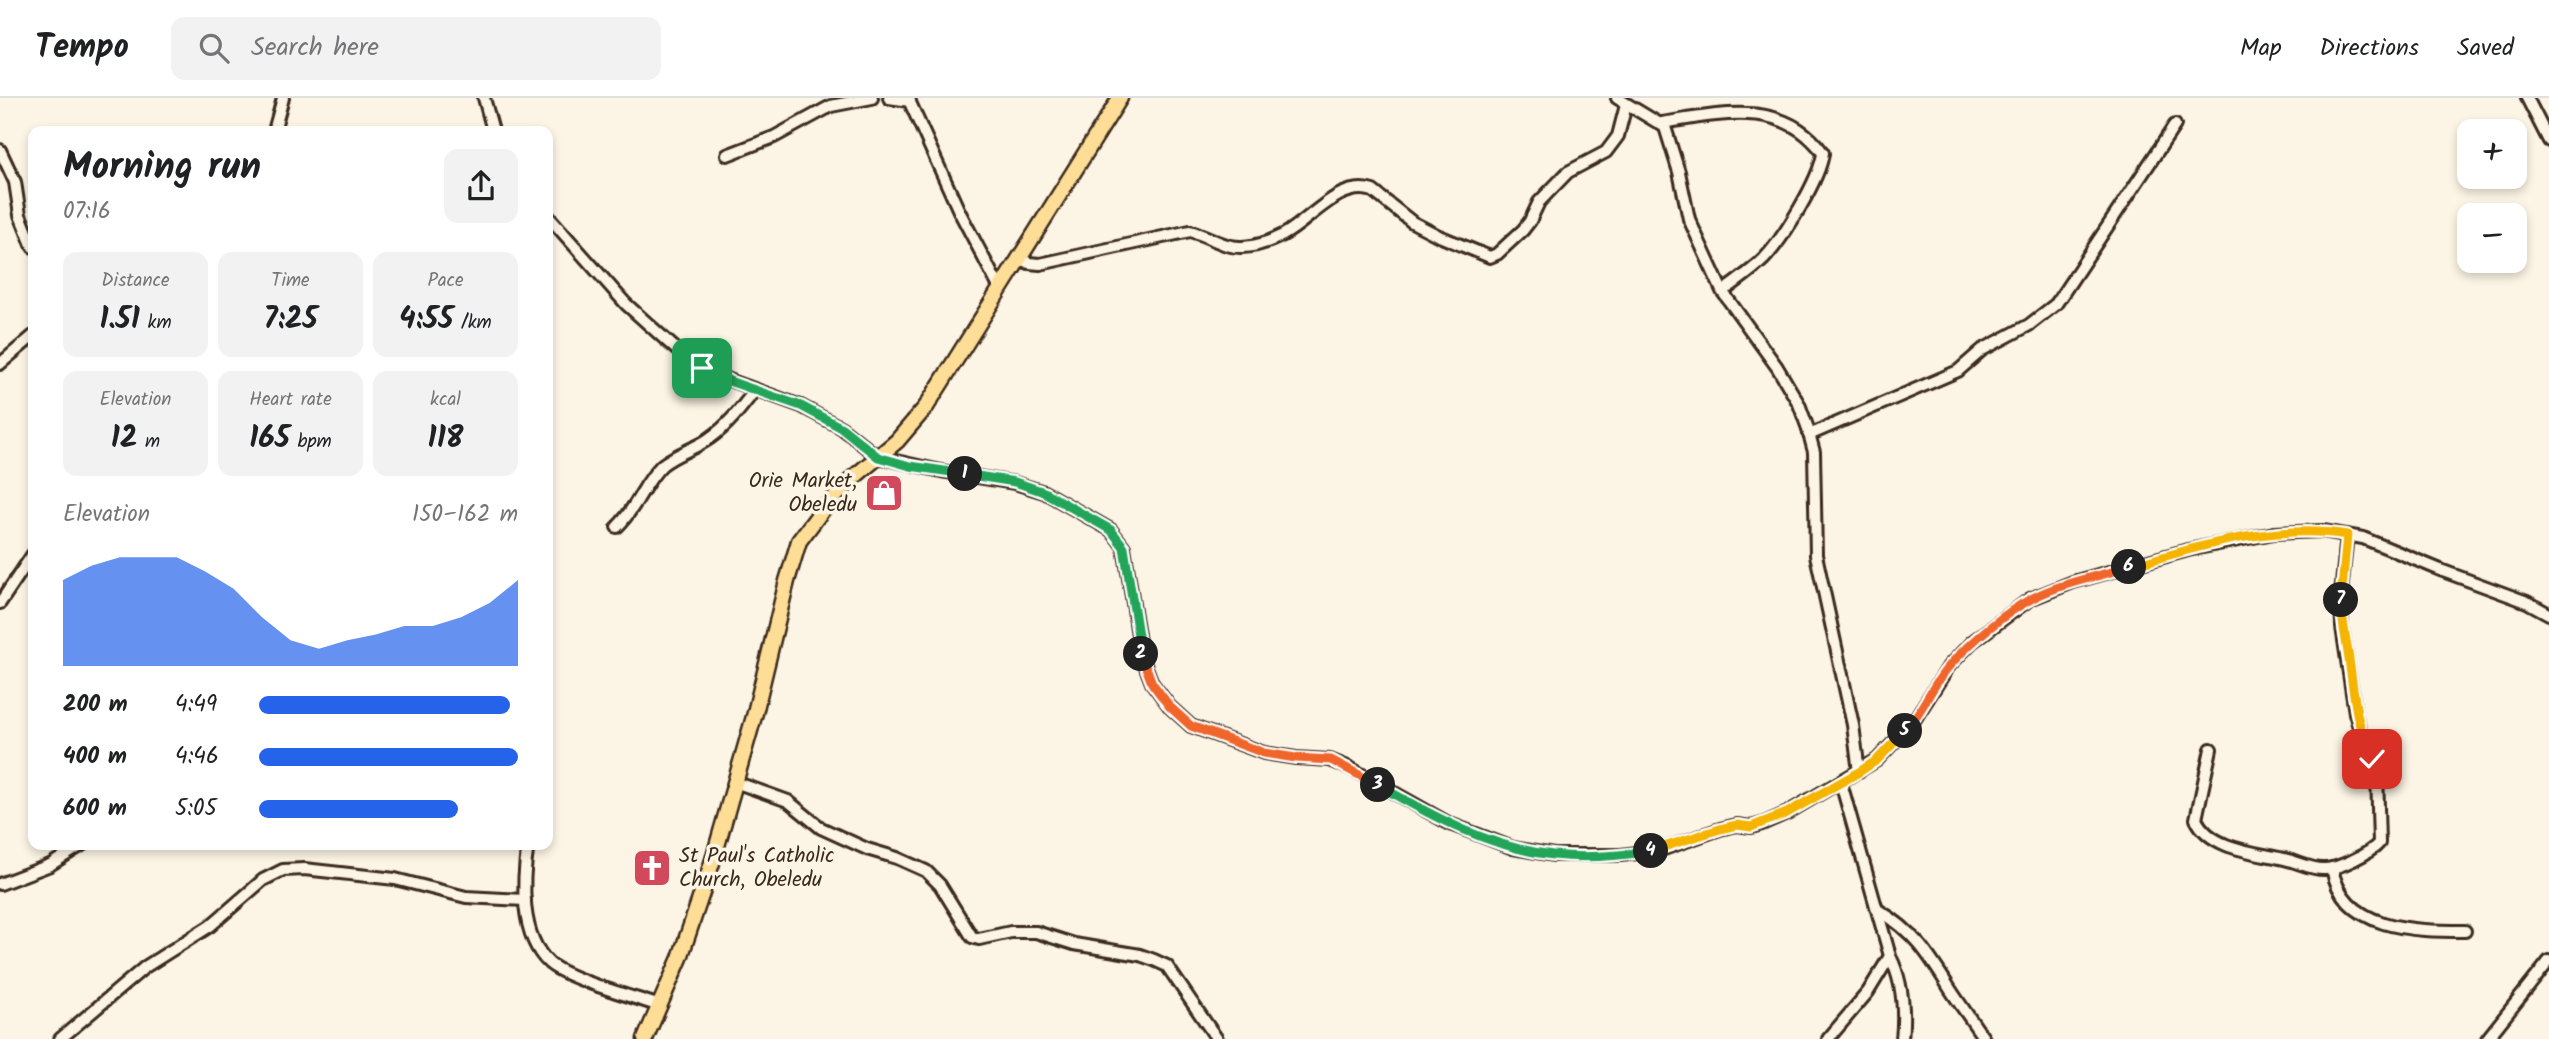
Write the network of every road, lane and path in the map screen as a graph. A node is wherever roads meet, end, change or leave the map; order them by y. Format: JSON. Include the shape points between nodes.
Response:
{"nodes":[{"id":1,"x":283,"y":98,"type":"edge"},
{"id":2,"x":484,"y":98,"type":"edge"},
{"id":3,"x":861,"y":98,"type":"edge"},
{"id":4,"x":872,"y":98,"type":"edge"},
{"id":5,"x":889,"y":98,"type":"edge"},
{"id":6,"x":1120,"y":98,"type":"edge"},
{"id":7,"x":2526,"y":98,"type":"edge"},
{"id":8,"x":909,"y":99,"type":"edge"},
{"id":9,"x":1621,"y":101,"type":"edge"},
{"id":10,"x":1662,"y":124,"type":"junction"},
{"id":11,"x":2175,"y":125,"type":"dead end"},
{"id":12,"x":275,"y":126,"type":"edge"},
{"id":13,"x":492,"y":126,"type":"edge"},
{"id":14,"x":2549,"y":141,"type":"edge"},
{"id":15,"x":0,"y":150,"type":"edge"},
{"id":16,"x":727,"y":155,"type":"dead end"},
{"id":17,"x":553,"y":222,"type":"edge"},
{"id":18,"x":28,"y":235,"type":"edge"},
{"id":19,"x":1019,"y":258,"type":"junction"},
{"id":20,"x":1730,"y":287,"type":"dead end"},
{"id":21,"x":1000,"y":289,"type":"junction"},
{"id":22,"x":28,"y":341,"type":"edge"},
{"id":23,"x":0,"y":364,"type":"edge"},
{"id":24,"x":755,"y":390,"type":"junction"},
{"id":25,"x":1809,"y":435,"type":"junction"},
{"id":26,"x":878,"y":457,"type":"junction"},
{"id":27,"x":617,"y":527,"type":"dead end"},
{"id":28,"x":2347,"y":535,"type":"junction"},
{"id":29,"x":28,"y":561,"type":"edge"},
{"id":30,"x":0,"y":603,"type":"edge"},
{"id":31,"x":2549,"y":614,"type":"edge"},
{"id":32,"x":2211,"y":749,"type":"dead end"},
{"id":33,"x":1859,"y":772,"type":"junction"},
{"id":34,"x":735,"y":782,"type":"junction"},
{"id":35,"x":1841,"y":783,"type":"junction"},
{"id":36,"x":74,"y":850,"type":"edge"},
{"id":37,"x":527,"y":850,"type":"edge"},
{"id":38,"x":2332,"y":868,"type":"junction"},
{"id":39,"x":0,"y":884,"type":"edge"},
{"id":40,"x":525,"y":900,"type":"junction"},
{"id":41,"x":1878,"y":910,"type":"junction"},
{"id":42,"x":2465,"y":932,"type":"dead end"},
{"id":43,"x":1890,"y":956,"type":"junction"},
{"id":44,"x":2549,"y":961,"type":"edge"},
{"id":45,"x":2539,"y":973,"type":"junction"},
{"id":46,"x":2549,"y":981,"type":"edge"},
{"id":47,"x":660,"y":1006,"type":"junction"},
{"id":48,"x":60,"y":1039,"type":"edge"},
{"id":49,"x":645,"y":1039,"type":"edge"},
{"id":50,"x":1217,"y":1039,"type":"edge"},
{"id":51,"x":1828,"y":1039,"type":"edge"},
{"id":52,"x":1902,"y":1039,"type":"edge"},
{"id":53,"x":1984,"y":1039,"type":"edge"},
{"id":54,"x":2487,"y":1039,"type":"edge"}],
"edges":[{"from":1,"to":12,"type":"street"},
{"from":2,"to":13,"type":"street"},
{"from":3,"to":4,"type":"street"},
{"from":3,"to":16,"type":"street","via":[[831,106],[765,141]]},
{"from":5,"to":8,"type":"street"},
{"from":6,"to":19,"type":"main road"},
{"from":7,"to":14,"type":"street"},
{"from":8,"to":21,"type":"street"},
{"from":9,"to":10,"type":"street"},
{"from":9,"to":19,"type":"street","via":[[1618,136],[1606,152],[1568,172],[1539,202],[1523,230],[1490,257],[1412,222],[1366,189],[1337,197],[1285,234],[1243,248],[1190,231],[1040,264]]},
{"from":10,"to":20,"type":"street","via":[[1729,114],[1768,115],[1792,125],[1823,153],[1815,178],[1779,240]]},
{"from":10,"to":25,"type":"street","via":[[1689,219],[1722,291],[1783,376]]},
{"from":11,"to":25,"type":"street","via":[[2056,304],[2029,325],[1982,350],[1958,371]]},
{"from":15,"to":18,"type":"street","via":[[15,182]]},
{"from":17,"to":24,"type":"street","via":[[626,304],[677,350],[702,368]]},
{"from":19,"to":21,"type":"main road"},
{"from":21,"to":26,"type":"main road","via":[[926,407]]},
{"from":22,"to":23,"type":"street"},
{"from":24,"to":26,"type":"street","via":[[801,406],[842,428]]},
{"from":24,"to":27,"type":"street","via":[[711,438],[661,467],[631,514]]},
{"from":25,"to":33,"type":"street","via":[[1814,452],[1816,555]]},
{"from":26,"to":34,"type":"main road","via":[[853,477],[799,541]]},
{"from":26,"to":35,"type":"street","via":[[1015,482],[1044,492],[1111,530],[1124,547],[1141,654],[1152,683],[1191,726],[1264,753],[1331,760],[1450,824],[1513,848],[1590,856],[1661,850],[1720,829],[1762,824]]},
{"from":28,"to":31,"type":"street","via":[[2390,548]]},
{"from":28,"to":33,"type":"street","via":[[2310,531],[2236,540],[2073,582],[2030,599],[1972,642],[1949,666],[1913,722]]},
{"from":28,"to":38,"type":"street","via":[[2342,626],[2355,713],[2377,772],[2380,833],[2374,849]]},
{"from":29,"to":30,"type":"street"},
{"from":32,"to":38,"type":"street","via":[[2197,808],[2200,829],[2238,849],[2319,869]]},
{"from":33,"to":35,"type":"street"},
{"from":34,"to":47,"type":"main road","via":[[680,958]]},
{"from":34,"to":50,"type":"street","via":[[789,801],[821,828],[926,870],[972,937],[1036,932],[1140,955],[1167,966]]},
{"from":35,"to":41,"type":"street"},
{"from":36,"to":39,"type":"street","via":[[50,865]]},
{"from":37,"to":40,"type":"street"},
{"from":38,"to":42,"type":"street","via":[[2355,911],[2396,927]]},
{"from":40,"to":47,"type":"street","via":[[535,946],[550,964]]},
{"from":40,"to":48,"type":"street","via":[[466,897],[395,879],[284,870],[263,880],[210,926],[145,967]]},
{"from":41,"to":43,"type":"street"},
{"from":41,"to":53,"type":"street","via":[[1913,936]]},
{"from":43,"to":51,"type":"street","via":[[1868,992]]},
{"from":43,"to":52,"type":"street","via":[[1902,991]]},
{"from":44,"to":45,"type":"street"},
{"from":45,"to":46,"type":"street"},
{"from":45,"to":54,"type":"street"},
{"from":47,"to":49,"type":"main road"}]}
